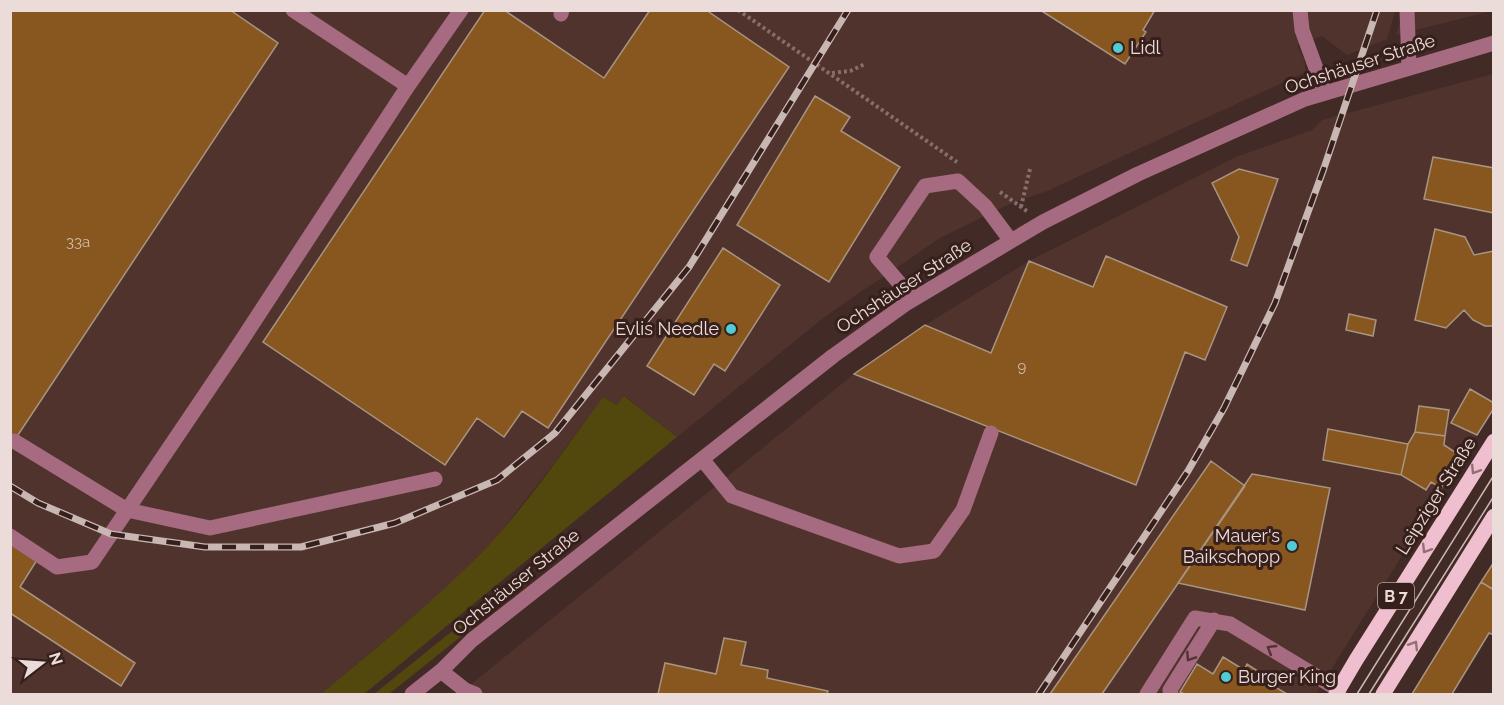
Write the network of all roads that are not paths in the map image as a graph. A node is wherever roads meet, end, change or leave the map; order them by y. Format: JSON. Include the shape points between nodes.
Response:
{"nodes":[{"id":1,"x":293,"y":10,"type":"edge"},
{"id":2,"x":461,"y":10,"type":"edge"},
{"id":3,"x":1300,"y":10,"type":"edge"},
{"id":4,"x":1407,"y":10,"type":"edge"},
{"id":5,"x":1494,"y":43,"type":"edge"},
{"id":6,"x":1409,"y":68,"type":"junction"},
{"id":7,"x":408,"y":86,"type":"junction"},
{"id":8,"x":1325,"y":93,"type":"junction"},
{"id":9,"x":1011,"y":241,"type":"junction"},
{"id":10,"x":913,"y":299,"type":"junction"},
{"id":11,"x":991,"y":433,"type":"dead end"},
{"id":12,"x":14,"y":441,"type":"dead end"},
{"id":13,"x":1494,"y":441,"type":"edge"},
{"id":14,"x":702,"y":459,"type":"junction"},
{"id":15,"x":435,"y":479,"type":"dead end"},
{"id":16,"x":127,"y":510,"type":"junction"},
{"id":17,"x":1494,"y":516,"type":"edge"},
{"id":18,"x":10,"y":536,"type":"edge"},
{"id":19,"x":1214,"y":620,"type":"junction"},
{"id":20,"x":441,"y":671,"type":"junction"},
{"id":21,"x":1338,"y":692,"type":"edge"},
{"id":22,"x":412,"y":694,"type":"edge"},
{"id":23,"x":475,"y":694,"type":"edge"},
{"id":24,"x":1147,"y":694,"type":"edge"},
{"id":25,"x":1172,"y":694,"type":"edge"},
{"id":26,"x":1383,"y":694,"type":"edge"}],
"edges":[{"from":1,"to":7,"type":"street"},
{"from":2,"to":7,"type":"street"},
{"from":3,"to":8,"type":"street","via":[[1302,30]]},
{"from":4,"to":6,"type":"street"},
{"from":5,"to":6,"type":"street","name":"Ochshäuser Straße"},
{"from":6,"to":8,"type":"street","name":"Ochshäuser Straße"},
{"from":7,"to":16,"type":"street"},
{"from":8,"to":9,"type":"street","name":"Ochshäuser Straße","via":[[1138,174]]},
{"from":9,"to":10,"type":"street","name":"Ochshäuser Straße"},
{"from":9,"to":10,"type":"street","via":[[985,206],[958,181],[925,186],[877,257]]},
{"from":10,"to":14,"type":"street","name":"Ochshäuser Straße"},
{"from":11,"to":14,"type":"street","via":[[963,510],[934,551],[899,555],[732,496]]},
{"from":12,"to":16,"type":"street"},
{"from":13,"to":21,"type":"main road","name":"Leipziger Straße","number":"B 7","one_way":true},
{"from":14,"to":20,"type":"street","name":"Ochshäuser Straße","via":[[472,640]]},
{"from":15,"to":16,"type":"street","via":[[210,528]]},
{"from":16,"to":18,"type":"street","via":[[92,562],[57,567]]},
{"from":26,"to":17,"type":"main road","number":"B 7","one_way":true},
{"from":21,"to":19,"type":"street","one_way":true,"via":[[1230,624]]},
{"from":19,"to":24,"type":"street","via":[[1195,618]]},
{"from":19,"to":25,"type":"street","one_way":true,"via":[[1170,690]]},
{"from":20,"to":22,"type":"street","name":"Ochshäuser Straße"},
{"from":20,"to":23,"type":"street"}]}
